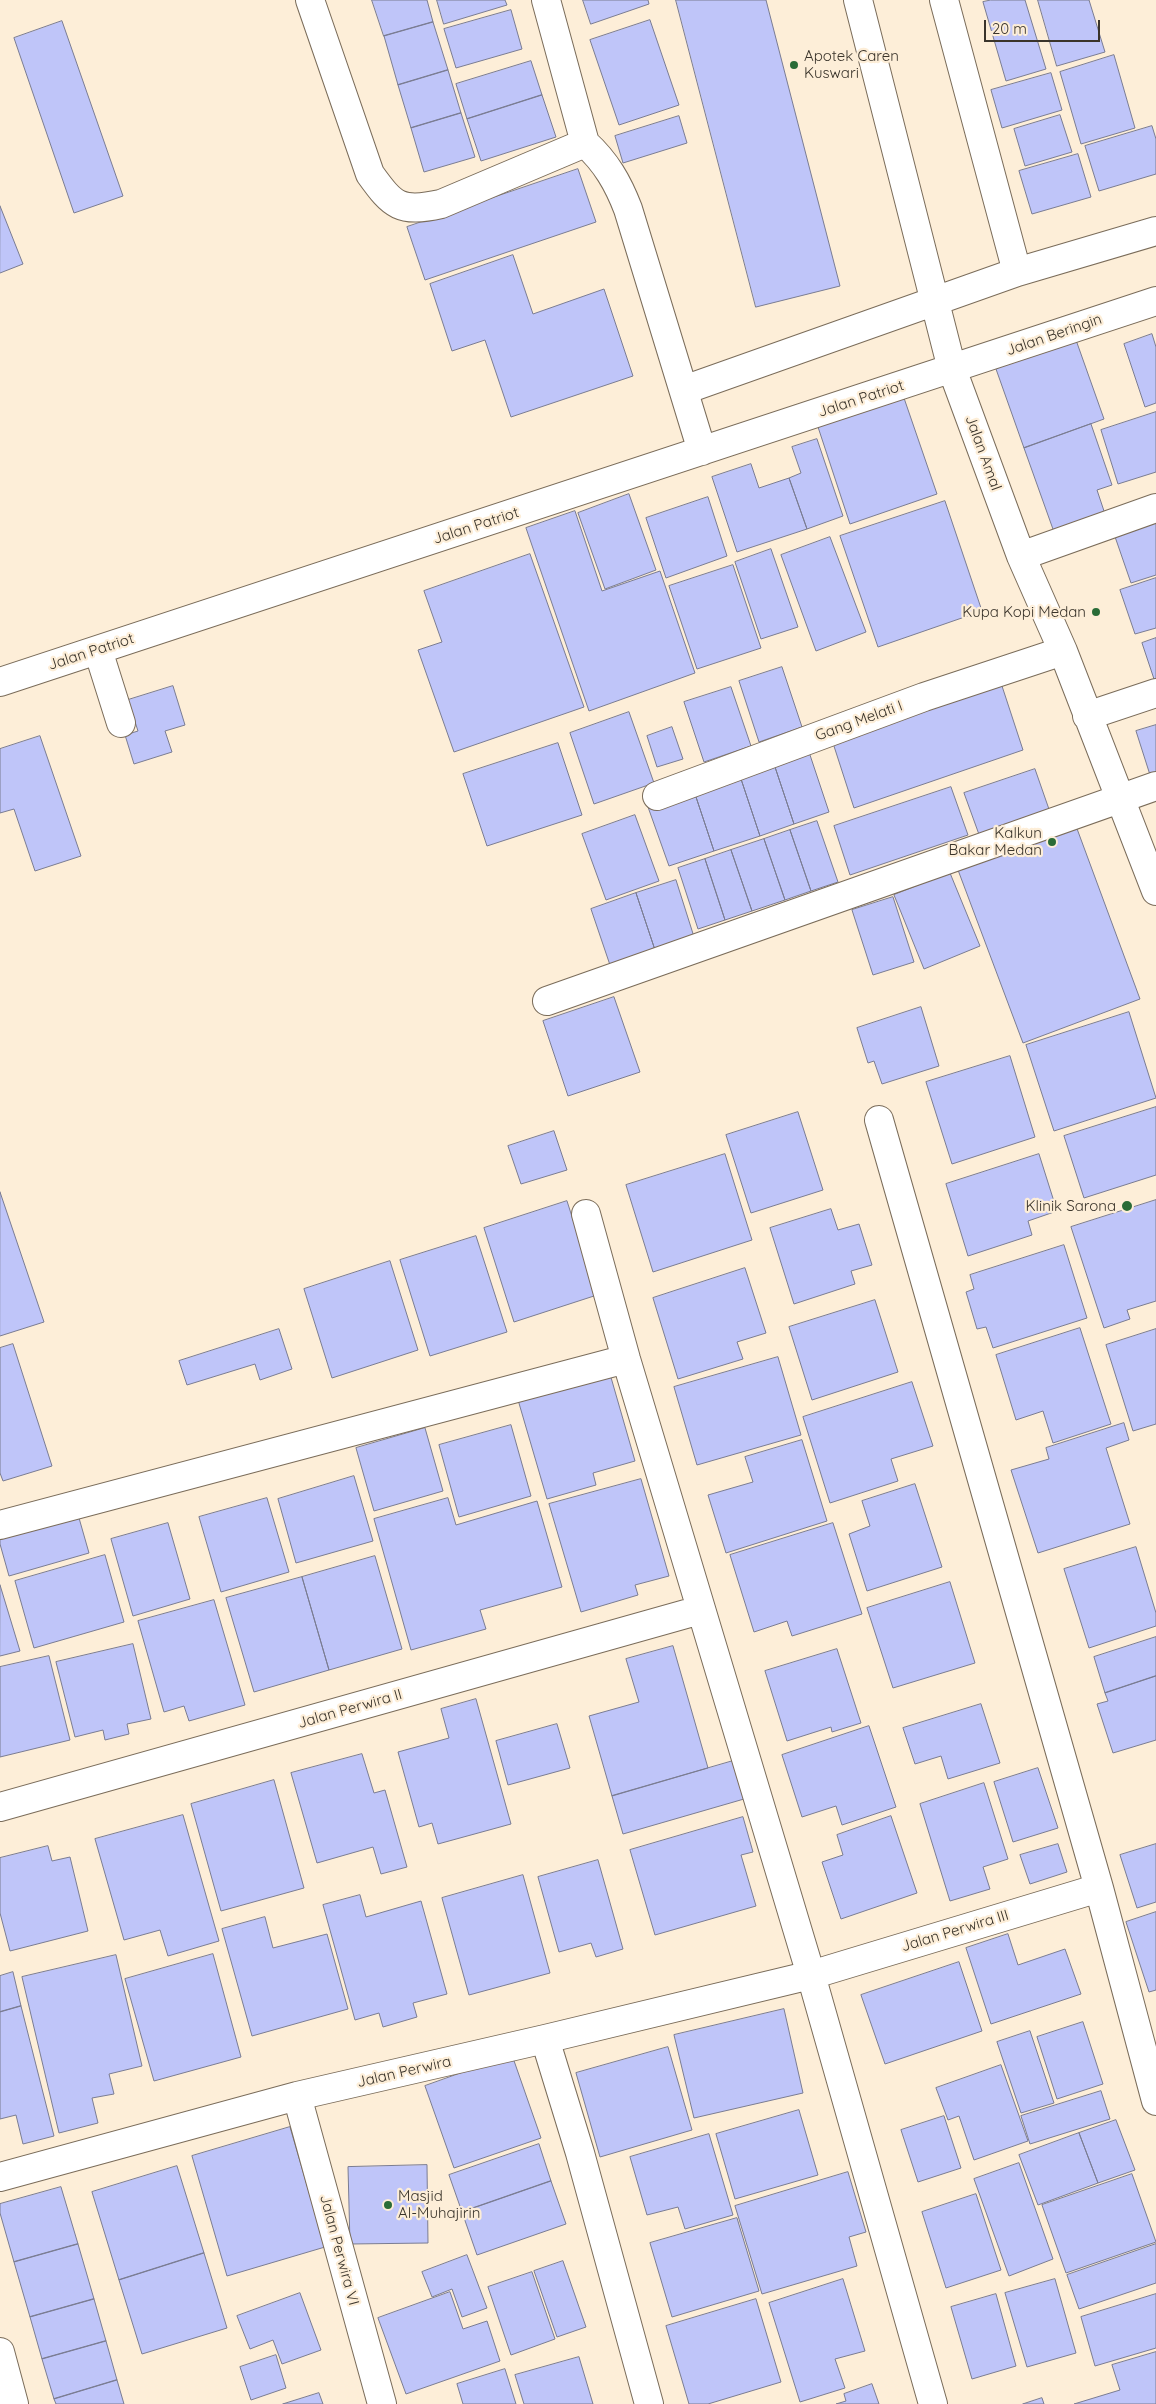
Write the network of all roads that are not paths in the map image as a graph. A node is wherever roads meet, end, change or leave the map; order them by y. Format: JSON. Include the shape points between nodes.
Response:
{"nodes":[{"id":1,"x":310,"y":0,"type":"edge"},
{"id":2,"x":546,"y":0,"type":"edge"},
{"id":3,"x":858,"y":0,"type":"edge"},
{"id":4,"x":944,"y":0,"type":"edge"},
{"id":5,"x":585,"y":143,"type":"junction"},
{"id":6,"x":1156,"y":231,"type":"edge"},
{"id":7,"x":1017,"y":272,"type":"junction"},
{"id":8,"x":933,"y":301,"type":"junction"},
{"id":9,"x":1156,"y":301,"type":"edge"},
{"id":10,"x":952,"y":369,"type":"junction"},
{"id":11,"x":684,"y":390,"type":"junction"},
{"id":12,"x":702,"y":451,"type":"junction"},
{"id":13,"x":1156,"y":508,"type":"edge"},
{"id":14,"x":1021,"y":556,"type":"junction"},
{"id":15,"x":98,"y":650,"type":"junction"},
{"id":16,"x":1063,"y":651,"type":"junction"},
{"id":17,"x":0,"y":682,"type":"edge"},
{"id":18,"x":1156,"y":693,"type":"edge"},
{"id":19,"x":1087,"y":716,"type":"junction"},
{"id":20,"x":121,"y":723,"type":"dead end"},
{"id":21,"x":1156,"y":786,"type":"edge"},
{"id":22,"x":657,"y":796,"type":"dead end"},
{"id":23,"x":1120,"y":798,"type":"junction"},
{"id":24,"x":1156,"y":891,"type":"edge"},
{"id":25,"x":547,"y":1000,"type":"dead end"},
{"id":26,"x":879,"y":1120,"type":"dead end"},
{"id":27,"x":586,"y":1214,"type":"dead end"},
{"id":28,"x":626,"y":1359,"type":"junction"},
{"id":29,"x":0,"y":1525,"type":"edge"},
{"id":30,"x":700,"y":1610,"type":"junction"},
{"id":31,"x":0,"y":1807,"type":"edge"},
{"id":32,"x":1099,"y":1888,"type":"junction"},
{"id":33,"x":811,"y":1975,"type":"junction"},
{"id":34,"x":546,"y":2039,"type":"junction"},
{"id":35,"x":297,"y":2096,"type":"junction"},
{"id":36,"x":1156,"y":2101,"type":"edge"},
{"id":37,"x":0,"y":2177,"type":"edge"},
{"id":38,"x":0,"y":2352,"type":"edge"},
{"id":39,"x":14,"y":2404,"type":"edge"},
{"id":40,"x":382,"y":2404,"type":"edge"},
{"id":41,"x":649,"y":2404,"type":"edge"},
{"id":42,"x":933,"y":2404,"type":"edge"}],
"edges":[{"from":1,"to":5,"type":"street","via":[[370,174],[394,203],[417,210],[441,204]]},
{"from":2,"to":5,"type":"street"},
{"from":3,"to":8,"type":"street","name":"Jalan Amal"},
{"from":4,"to":7,"type":"street"},
{"from":5,"to":11,"type":"street","via":[[600,156],[619,186]]},
{"from":6,"to":7,"type":"street"},
{"from":7,"to":8,"type":"street"},
{"from":8,"to":10,"type":"street","name":"Jalan Amal"},
{"from":8,"to":11,"type":"street"},
{"from":9,"to":10,"type":"street","name":"Jalan Beringin"},
{"from":10,"to":12,"type":"street","name":"Jalan Patriot"},
{"from":10,"to":14,"type":"street","name":"Jalan Amal"},
{"from":11,"to":12,"type":"street"},
{"from":12,"to":15,"type":"street","name":"Jalan Patriot"},
{"from":13,"to":14,"type":"street"},
{"from":14,"to":16,"type":"street","name":"Jalan Amal"},
{"from":15,"to":17,"type":"street","name":"Jalan Patriot"},
{"from":15,"to":20,"type":"street"},
{"from":16,"to":19,"type":"street","name":"Jalan Amal"},
{"from":16,"to":22,"type":"street","name":"Gang Melati I","via":[[924,697]]},
{"from":18,"to":19,"type":"street"},
{"from":19,"to":23,"type":"street","name":"Jalan Amal"},
{"from":21,"to":23,"type":"street"},
{"from":23,"to":24,"type":"street","name":"Jalan Amal"},
{"from":23,"to":25,"type":"street"},
{"from":26,"to":32,"type":"street"},
{"from":27,"to":28,"type":"street"},
{"from":28,"to":29,"type":"street"},
{"from":28,"to":30,"type":"street"},
{"from":30,"to":31,"type":"street","name":"Jalan Perwira II"},
{"from":30,"to":33,"type":"street"},
{"from":32,"to":33,"type":"street","name":"Jalan Perwira III"},
{"from":32,"to":36,"type":"street"},
{"from":33,"to":34,"type":"street","name":"Jalan Perwira"},
{"from":33,"to":42,"type":"street"},
{"from":34,"to":35,"type":"street","name":"Jalan Perwira"},
{"from":34,"to":41,"type":"street"},
{"from":35,"to":37,"type":"street","name":"Jalan Perwira"},
{"from":35,"to":40,"type":"street","name":"Jalan Perwira VI"},
{"from":38,"to":39,"type":"street"}]}
